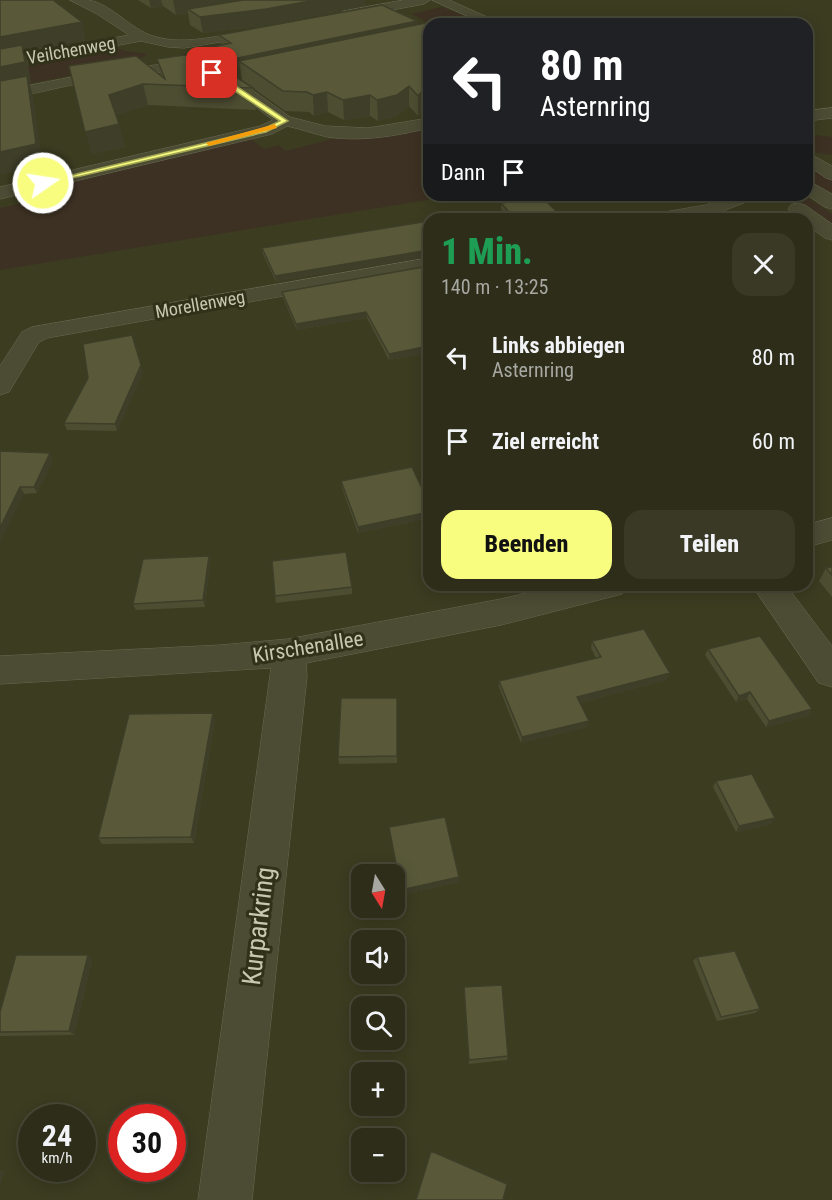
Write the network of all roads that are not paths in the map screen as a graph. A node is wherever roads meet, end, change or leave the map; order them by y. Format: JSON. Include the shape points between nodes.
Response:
{"nodes":[{"id":1,"x":76,"y":0,"type":"edge"},
{"id":2,"x":424,"y":0,"type":"edge"},
{"id":3,"x":438,"y":0,"type":"edge"},
{"id":4,"x":373,"y":10,"type":"junction"},
{"id":5,"x":334,"y":17,"type":"edge"},
{"id":6,"x":482,"y":18,"type":"edge"},
{"id":7,"x":397,"y":20,"type":"edge"},
{"id":8,"x":152,"y":25,"type":"dead end"},
{"id":9,"x":280,"y":27,"type":"edge"},
{"id":10,"x":129,"y":29,"type":"junction"},
{"id":11,"x":142,"y":37,"type":"junction"},
{"id":12,"x":169,"y":42,"type":"junction"},
{"id":13,"x":0,"y":63,"type":"edge"},
{"id":14,"x":144,"y":69,"type":"junction"},
{"id":15,"x":243,"y":73,"type":"edge"},
{"id":16,"x":221,"y":78,"type":"junction"},
{"id":17,"x":0,"y":96,"type":"edge"},
{"id":18,"x":832,"y":113,"type":"edge"},
{"id":19,"x":813,"y":115,"type":"edge"},
{"id":20,"x":285,"y":121,"type":"junction"},
{"id":21,"x":423,"y":124,"type":"edge"},
{"id":22,"x":813,"y":161,"type":"edge"},
{"id":23,"x":832,"y":174,"type":"edge"},
{"id":24,"x":813,"y":190,"type":"edge"},
{"id":25,"x":0,"y":193,"type":"edge"},
{"id":26,"x":732,"y":201,"type":"edge"},
{"id":27,"x":832,"y":204,"type":"edge"},
{"id":28,"x":691,"y":213,"type":"edge"},
{"id":29,"x":803,"y":213,"type":"edge"},
{"id":30,"x":813,"y":220,"type":"edge"},
{"id":31,"x":832,"y":234,"type":"edge"},
{"id":32,"x":423,"y":265,"type":"edge"},
{"id":33,"x":0,"y":387,"type":"edge"},
{"id":34,"x":832,"y":530,"type":"edge"},
{"id":35,"x":813,"y":535,"type":"edge"},
{"id":36,"x":587,"y":591,"type":"edge"},
{"id":37,"x":772,"y":591,"type":"edge"},
{"id":38,"x":288,"y":653,"type":"junction"},
{"id":39,"x":0,"y":670,"type":"edge"},
{"id":40,"x":832,"y":673,"type":"edge"},
{"id":41,"x":225,"y":1200,"type":"edge"}],
"edges":[{"from":1,"to":10,"type":"street","via":[[98,7]]},
{"from":2,"to":4,"type":"street"},
{"from":3,"to":6,"type":"street"},
{"from":4,"to":5,"type":"street"},
{"from":4,"to":7,"type":"street"},
{"from":8,"to":10,"type":"street"},
{"from":9,"to":12,"type":"street","via":[[201,42]]},
{"from":10,"to":11,"type":"street"},
{"from":11,"to":12,"type":"street"},
{"from":11,"to":13,"type":"street","name":"Veilchenweg"},
{"from":12,"to":14,"type":"street"},
{"from":14,"to":16,"type":"street","via":[[190,70]]},
{"from":14,"to":17,"type":"street"},
{"from":15,"to":16,"type":"street"},
{"from":16,"to":20,"type":"street"},
{"from":18,"to":19,"type":"street"},
{"from":20,"to":21,"type":"street","via":[[332,132],[364,134]]},
{"from":20,"to":25,"type":"street","via":[[266,130]]},
{"from":22,"to":23,"type":"street"},
{"from":24,"to":27,"type":"street"},
{"from":26,"to":28,"type":"street"},
{"from":27,"to":29,"type":"street","via":[[798,209]]},
{"from":30,"to":31,"type":"street"},
{"from":32,"to":33,"type":"street","name":"Morellenweg","via":[[40,332],[30,337]]},
{"from":34,"to":35,"type":"street"},
{"from":36,"to":38,"type":"street","name":"Kirschenallee","via":[[501,612]]},
{"from":37,"to":40,"type":"street"},
{"from":38,"to":39,"type":"street","name":"Kirschenallee"},
{"from":38,"to":41,"type":"street","name":"Kurparkring","via":[[289,676]]}]}
